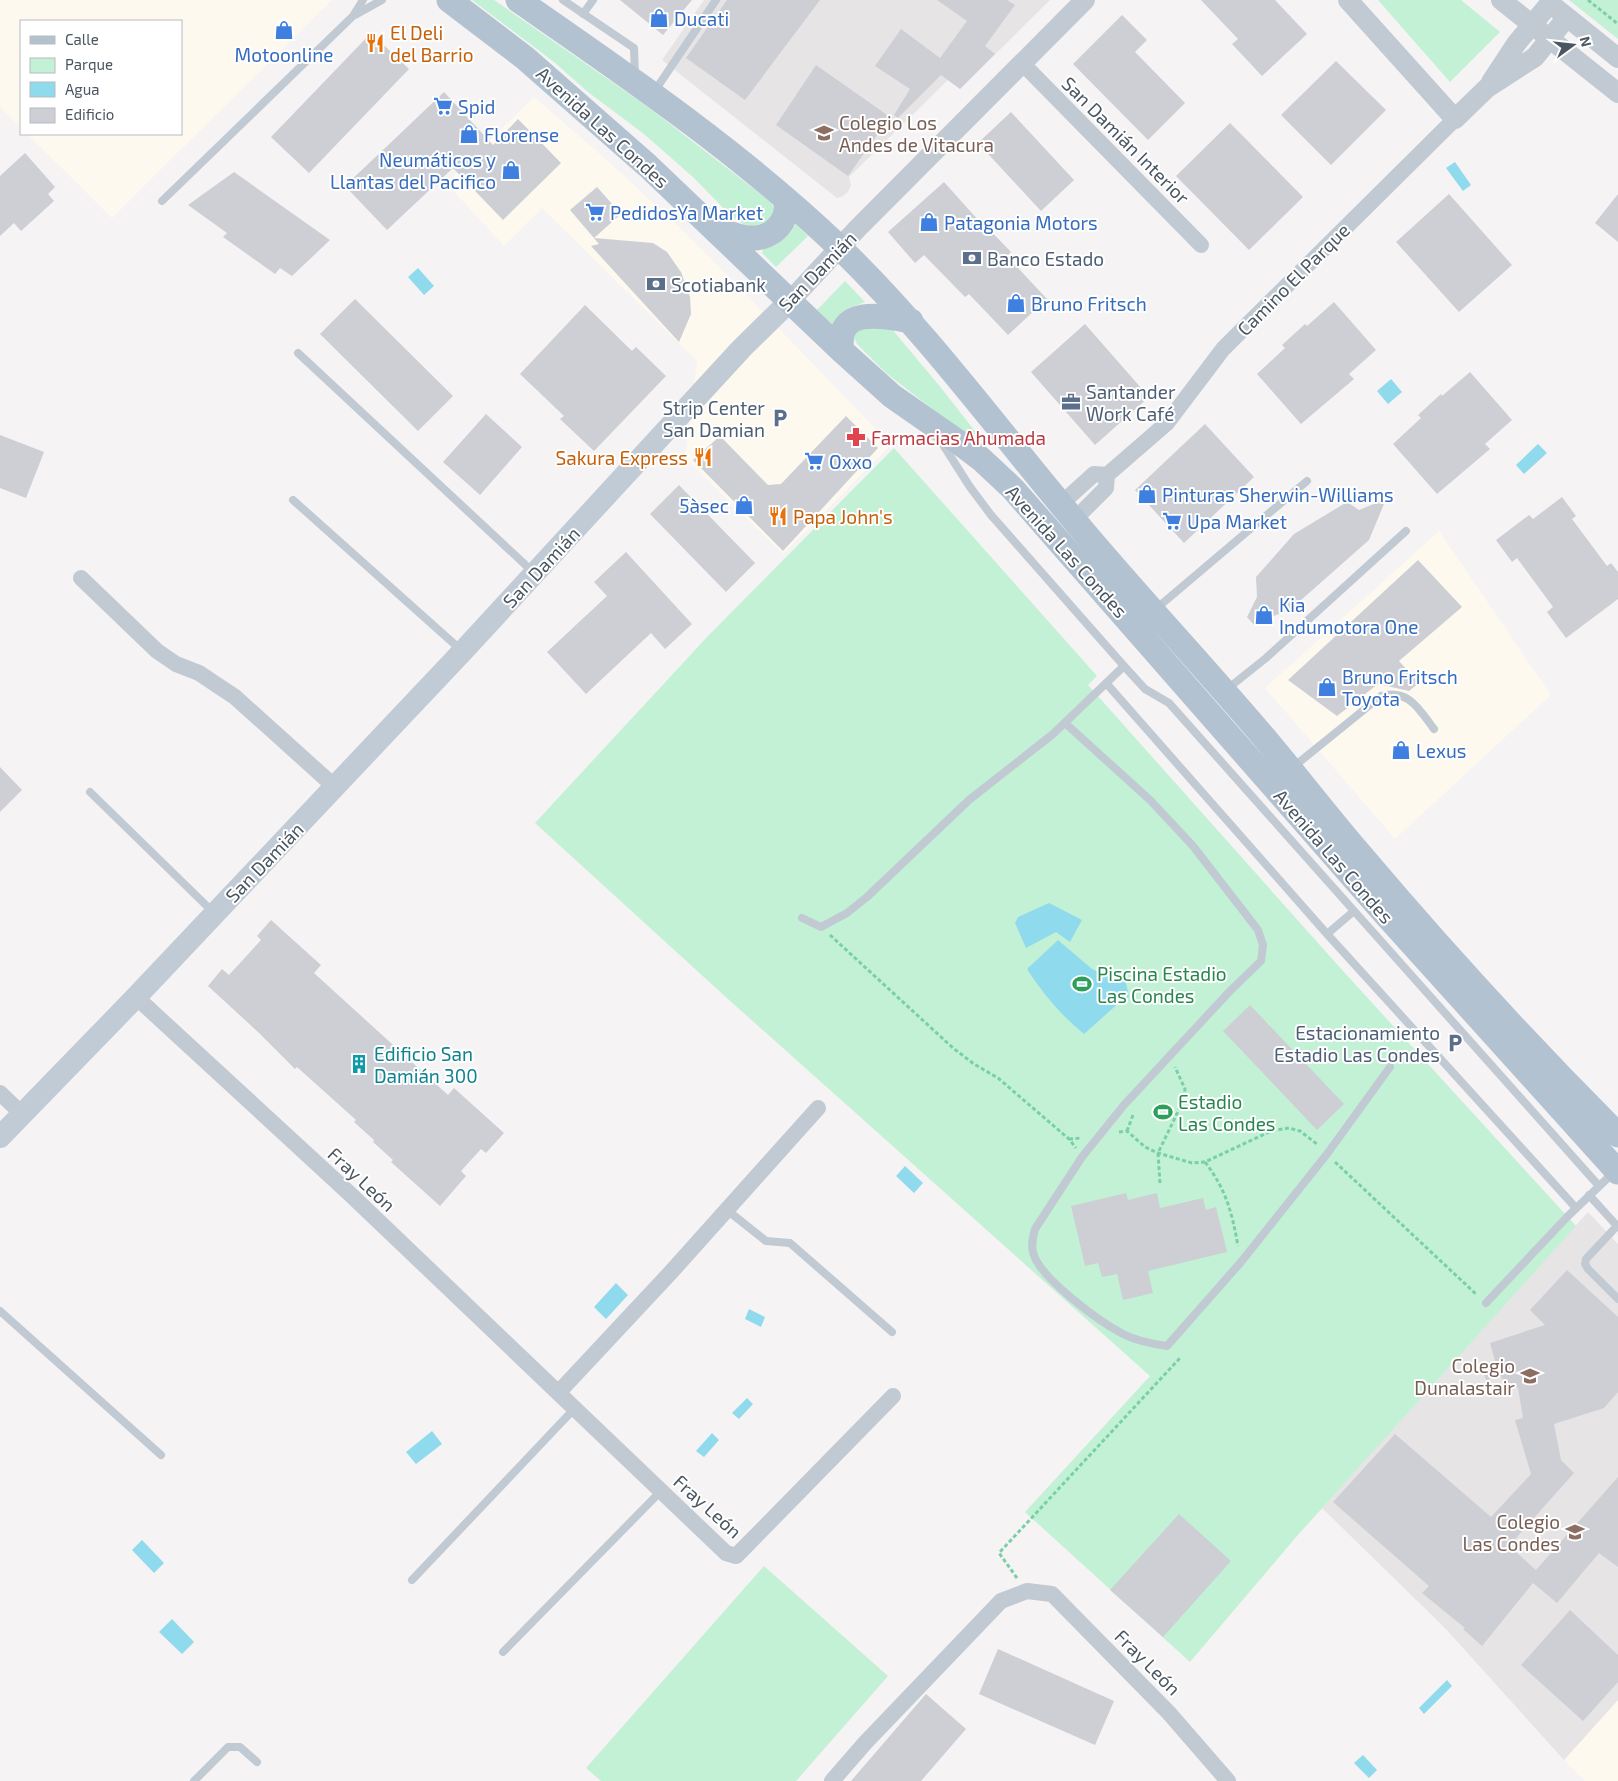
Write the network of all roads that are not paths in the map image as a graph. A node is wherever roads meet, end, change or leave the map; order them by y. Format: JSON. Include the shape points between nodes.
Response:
{"nodes":[{"id":1,"x":363,"y":0,"type":"edge"},
{"id":2,"x":382,"y":0,"type":"edge"},
{"id":3,"x":449,"y":0,"type":"edge"},
{"id":4,"x":518,"y":0,"type":"edge"},
{"id":5,"x":563,"y":0,"type":"edge"},
{"id":6,"x":593,"y":0,"type":"edge"},
{"id":7,"x":716,"y":0,"type":"edge"},
{"id":8,"x":1084,"y":0,"type":"edge"},
{"id":9,"x":1348,"y":0,"type":"edge"},
{"id":10,"x":1501,"y":0,"type":"edge"},
{"id":11,"x":1548,"y":1,"type":"edge"},
{"id":12,"x":583,"y":14,"type":"junction"},
{"id":13,"x":353,"y":16,"type":"junction"},
{"id":14,"x":1567,"y":17,"type":"junction"},
{"id":15,"x":1532,"y":24,"type":"junction"},
{"id":16,"x":1550,"y":38,"type":"junction"},
{"id":17,"x":1618,"y":58,"type":"edge"},
{"id":18,"x":1022,"y":63,"type":"junction"},
{"id":19,"x":644,"y":88,"type":"junction"},
{"id":20,"x":1487,"y":88,"type":"junction"},
{"id":21,"x":1618,"y":93,"type":"edge"},
{"id":22,"x":1455,"y":119,"type":"junction"},
{"id":23,"x":786,"y":200,"type":"junction"},
{"id":24,"x":162,"y":201,"type":"dead end"},
{"id":25,"x":714,"y":228,"type":"junction"},
{"id":26,"x":1202,"y":245,"type":"dead end"},
{"id":27,"x":840,"y":248,"type":"junction"},
{"id":28,"x":790,"y":301,"type":"junction"},
{"id":29,"x":911,"y":321,"type":"junction"},
{"id":30,"x":842,"y":351,"type":"junction"},
{"id":31,"x":298,"y":353,"type":"dead end"},
{"id":32,"x":926,"y":418,"type":"junction"},
{"id":33,"x":1307,"y":480,"type":"dead end"},
{"id":34,"x":293,"y":500,"type":"dead end"},
{"id":35,"x":1067,"y":512,"type":"junction"},
{"id":36,"x":1406,"y":531,"type":"dead end"},
{"id":37,"x":534,"y":573,"type":"junction"},
{"id":38,"x":80,"y":578,"type":"dead end"},
{"id":39,"x":1153,"y":611,"type":"junction"},
{"id":40,"x":464,"y":651,"type":"junction"},
{"id":41,"x":1124,"y":666,"type":"junction"},
{"id":42,"x":1106,"y":684,"type":"junction"},
{"id":43,"x":1224,"y":691,"type":"junction"},
{"id":44,"x":1064,"y":723,"type":"junction"},
{"id":45,"x":1434,"y":730,"type":"dead end"},
{"id":46,"x":1290,"y":769,"type":"junction"},
{"id":47,"x":335,"y":787,"type":"junction"},
{"id":48,"x":90,"y":792,"type":"dead end"},
{"id":49,"x":1354,"y":911,"type":"junction"},
{"id":50,"x":214,"y":914,"type":"junction"},
{"id":51,"x":802,"y":918,"type":"dead end"},
{"id":52,"x":1328,"y":934,"type":"junction"},
{"id":53,"x":136,"y":997,"type":"junction"},
{"id":54,"x":1390,"y":1067,"type":"dead end"},
{"id":55,"x":0,"y":1093,"type":"edge"},
{"id":56,"x":818,"y":1108,"type":"dead end"},
{"id":57,"x":22,"y":1114,"type":"junction"},
{"id":58,"x":1618,"y":1135,"type":"edge"},
{"id":59,"x":0,"y":1137,"type":"edge"},
{"id":60,"x":1611,"y":1176,"type":"edge"},
{"id":61,"x":1589,"y":1195,"type":"junction"},
{"id":62,"x":1576,"y":1208,"type":"junction"},
{"id":63,"x":727,"y":1210,"type":"junction"},
{"id":64,"x":1618,"y":1226,"type":"edge"},
{"id":65,"x":1618,"y":1299,"type":"edge"},
{"id":66,"x":1486,"y":1304,"type":"road end"},
{"id":67,"x":0,"y":1311,"type":"edge"},
{"id":68,"x":892,"y":1332,"type":"dead end"},
{"id":69,"x":558,"y":1393,"type":"junction"},
{"id":70,"x":893,"y":1396,"type":"dead end"},
{"id":71,"x":575,"y":1408,"type":"junction"},
{"id":72,"x":161,"y":1455,"type":"dead end"},
{"id":73,"x":661,"y":1491,"type":"junction"},
{"id":74,"x":412,"y":1580,"type":"dead end"},
{"id":75,"x":503,"y":1652,"type":"dead end"},
{"id":76,"x":257,"y":1762,"type":"dead end"},
{"id":77,"x":194,"y":1781,"type":"edge"},
{"id":78,"x":832,"y":1781,"type":"edge"},
{"id":79,"x":1228,"y":1781,"type":"edge"}],
"edges":[{"from":1,"to":13,"type":"lane"},
{"from":2,"to":13,"type":"lane"},
{"from":3,"to":25,"type":"main road","name":"Avenida Las Condes","via":[[525,58]]},
{"from":4,"to":19,"type":"main road","name":"Avenida Las Condes"},
{"from":5,"to":12,"type":"lane"},
{"from":6,"to":12,"type":"lane"},
{"from":7,"to":19,"type":"lane"},
{"from":8,"to":18,"type":"street","name":"San Damián"},
{"from":9,"to":22,"type":"street"},
{"from":10,"to":15,"type":"street"},
{"from":11,"to":14,"type":"street"},
{"from":11,"to":15,"type":"street","name":"Camino El Parque"},
{"from":12,"to":19,"type":"lane","via":[[634,48]]},
{"from":13,"to":24,"type":"lane"},
{"from":14,"to":16,"type":"street","name":"Camino El Parque"},
{"from":14,"to":17,"type":"street"},
{"from":15,"to":16,"type":"street"},
{"from":15,"to":20,"type":"street","name":"Camino El Parque"},
{"from":16,"to":20,"type":"street","name":"Camino El Parque","via":[[1529,62]]},
{"from":16,"to":21,"type":"street"},
{"from":18,"to":26,"type":"street","name":"San Damián Interior"},
{"from":18,"to":27,"type":"street","name":"San Damián"},
{"from":19,"to":23,"type":"main road","name":"Avenida Las Condes"},
{"from":20,"to":22,"type":"street","name":"Camino El Parque"},
{"from":22,"to":35,"type":"street","name":"Camino El Parque","via":[[1223,349],[1167,423],[1107,475],[1106,488]]},
{"from":23,"to":25,"type":"main road","via":[[787,212],[782,223],[766,236],[744,237]]},
{"from":23,"to":27,"type":"main road","name":"Avenida Las Condes"},
{"from":25,"to":28,"type":"main road","name":"Avenida Las Condes"},
{"from":27,"to":28,"type":"street","name":"San Damián"},
{"from":27,"to":29,"type":"main road","name":"Avenida Las Condes"},
{"from":28,"to":30,"type":"main road","name":"Avenida Las Condes"},
{"from":28,"to":37,"type":"main road","name":"San Damián","via":[[742,348]]},
{"from":29,"to":30,"type":"main road","via":[[880,315],[858,318],[844,332]]},
{"from":29,"to":35,"type":"main road","name":"Avenida Las Condes"},
{"from":30,"to":32,"type":"main road","name":"Avenida Las Condes","via":[[892,396]]},
{"from":31,"to":37,"type":"lane"},
{"from":32,"to":41,"type":"lane","via":[[991,515]]},
{"from":32,"to":60,"type":"main road","name":"Avenida Las Condes","via":[[981,459],[1032,509]]},
{"from":33,"to":39,"type":"lane"},
{"from":34,"to":40,"type":"lane"},
{"from":35,"to":39,"type":"main road","name":"Avenida Las Condes"},
{"from":36,"to":43,"type":"lane","via":[[1266,658]]},
{"from":37,"to":40,"type":"main road","name":"San Damián"},
{"from":38,"to":47,"type":"street","via":[[157,651],[236,697]]},
{"from":39,"to":43,"type":"main road","name":"Avenida Las Condes"},
{"from":40,"to":47,"type":"main road","name":"San Damián"},
{"from":41,"to":42,"type":"lane"},
{"from":41,"to":49,"type":"lane","via":[[1145,689],[1169,703]]},
{"from":42,"to":44,"type":"lane"},
{"from":42,"to":52,"type":"lane"},
{"from":43,"to":46,"type":"main road","name":"Avenida Las Condes"},
{"from":44,"to":51,"type":"lane","via":[[969,800],[847,913],[821,927]]},
{"from":44,"to":54,"type":"lane","via":[[1150,800],[1193,846],[1258,930],[1263,945],[1261,961],[1124,1105],[1082,1157],[1035,1229],[1033,1254],[1054,1284],[1122,1333],[1142,1342],[1167,1346],[1241,1262]]},
{"from":45,"to":46,"type":"lane","via":[[1407,697],[1381,696]]},
{"from":46,"to":58,"type":"main road","name":"Avenida Las Condes","via":[[1361,856],[1452,958],[1560,1077]]},
{"from":47,"to":50,"type":"main road","name":"San Damián"},
{"from":48,"to":50,"type":"lane"},
{"from":49,"to":52,"type":"lane"},
{"from":49,"to":60,"type":"lane"},
{"from":50,"to":53,"type":"main road","name":"San Damián"},
{"from":52,"to":62,"type":"lane"},
{"from":53,"to":57,"type":"main road","name":"San Damián"},
{"from":53,"to":69,"type":"street","name":"Fray León","via":[[350,1194]]},
{"from":55,"to":57,"type":"street"},
{"from":56,"to":63,"type":"street"},
{"from":57,"to":59,"type":"main road","name":"San Damián"},
{"from":60,"to":61,"type":"lane"},
{"from":61,"to":62,"type":"lane"},
{"from":61,"to":64,"type":"lane"},
{"from":62,"to":66,"type":"lane"},
{"from":63,"to":68,"type":"lane","via":[[766,1241],[790,1243]]},
{"from":63,"to":69,"type":"street"},
{"from":64,"to":65,"type":"lane","via":[[1586,1259],[1585,1264]]},
{"from":67,"to":72,"type":"lane"},
{"from":69,"to":71,"type":"street","name":"Fray León"},
{"from":70,"to":73,"type":"street","name":"Fray León","via":[[736,1556],[726,1553]]},
{"from":71,"to":73,"type":"street","name":"Fray León"},
{"from":71,"to":74,"type":"lane"},
{"from":73,"to":75,"type":"lane"},
{"from":76,"to":77,"type":"lane","via":[[240,1747],[228,1747]]},
{"from":78,"to":79,"type":"street","name":"Fray León","via":[[1001,1601],[1027,1591],[1052,1594],[1169,1712]]}]}
